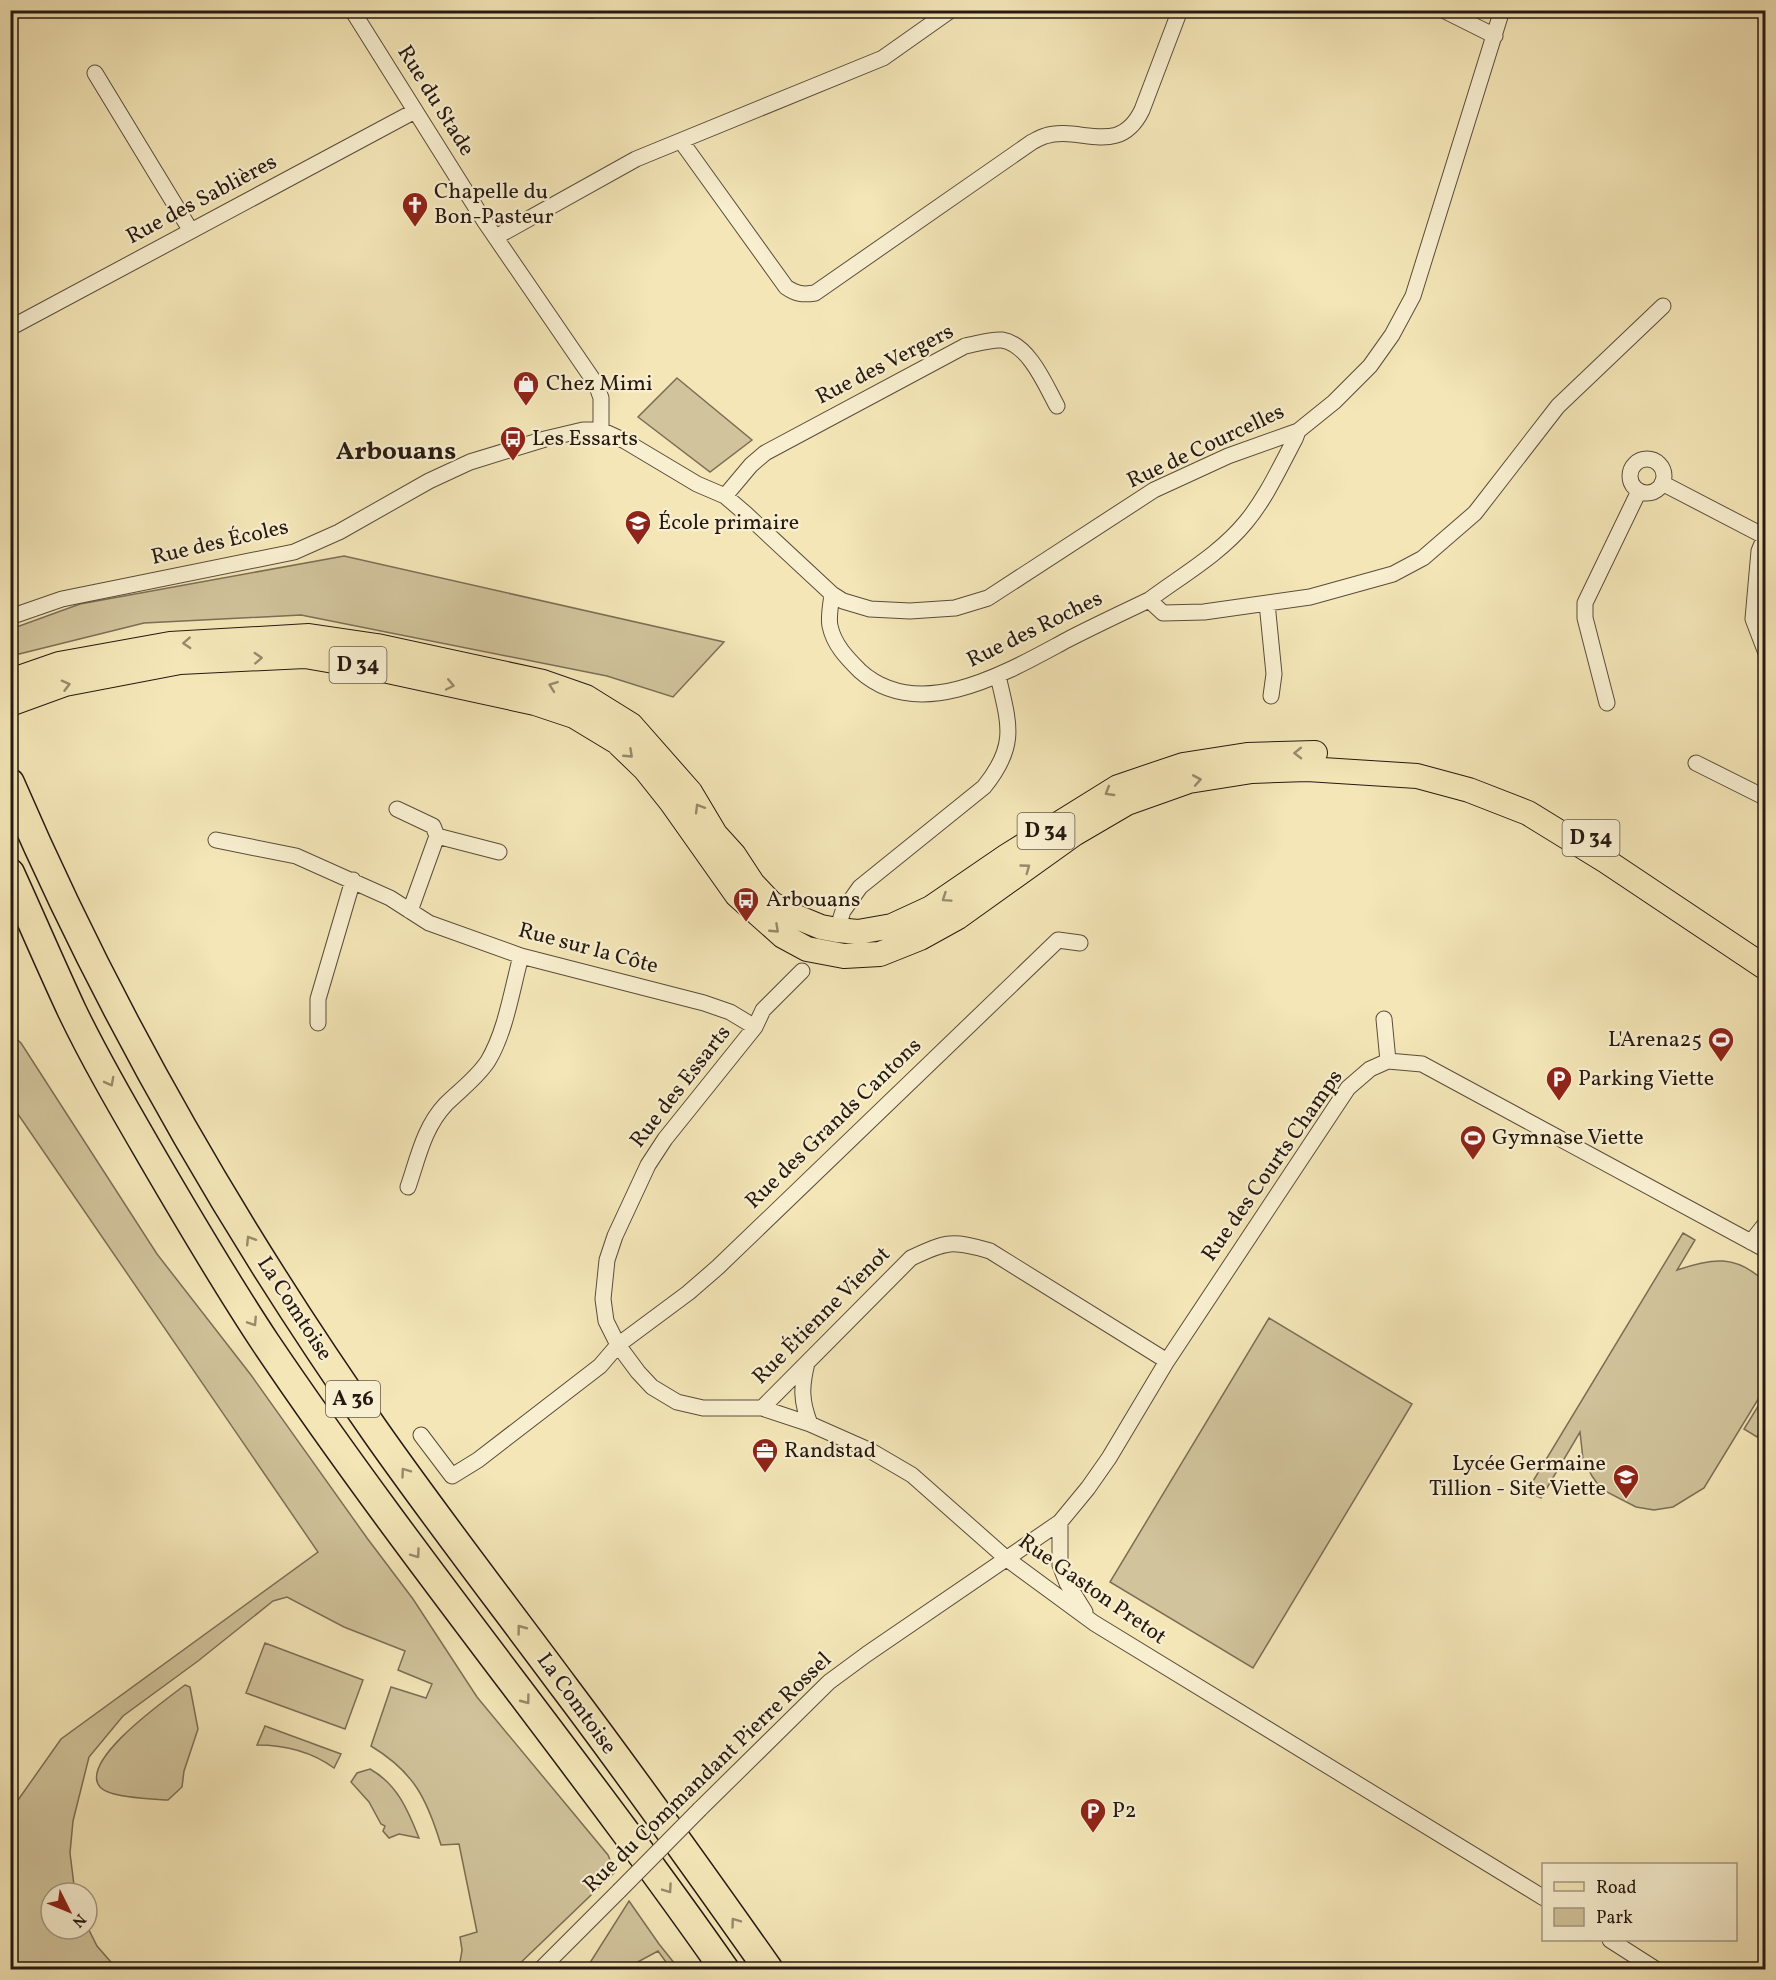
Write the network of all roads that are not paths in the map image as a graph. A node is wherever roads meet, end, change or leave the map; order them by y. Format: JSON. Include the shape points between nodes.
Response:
{"nodes":[{"id":1,"x":352,"y":10,"type":"edge"},
{"id":2,"x":588,"y":10,"type":"edge"},
{"id":3,"x":593,"y":10,"type":"edge"},
{"id":4,"x":951,"y":10,"type":"edge"},
{"id":5,"x":1180,"y":10,"type":"edge"},
{"id":6,"x":1443,"y":10,"type":"edge"},
{"id":7,"x":1503,"y":10,"type":"edge"},
{"id":8,"x":1495,"y":36,"type":"junction"},
{"id":9,"x":95,"y":74,"type":"dead end"},
{"id":10,"x":415,"y":111,"type":"junction"},
{"id":11,"x":681,"y":141,"type":"junction"},
{"id":12,"x":191,"y":231,"type":"junction"},
{"id":13,"x":496,"y":237,"type":"junction"},
{"id":14,"x":1663,"y":306,"type":"dead end"},
{"id":15,"x":10,"y":328,"type":"edge"},
{"id":16,"x":1057,"y":406,"type":"dead end"},
{"id":17,"x":601,"y":430,"type":"junction"},
{"id":18,"x":1298,"y":431,"type":"junction"},
{"id":19,"x":1662,"y":483,"type":"junction"},
{"id":20,"x":1639,"y":491,"type":"junction"},
{"id":21,"x":725,"y":496,"type":"junction"},
{"id":22,"x":1765,"y":535,"type":"edge"},
{"id":23,"x":832,"y":594,"type":"junction"},
{"id":24,"x":1149,"y":600,"type":"junction"},
{"id":25,"x":1267,"y":603,"type":"junction"},
{"id":26,"x":10,"y":617,"type":"edge"},
{"id":27,"x":1766,"y":653,"type":"edge"},
{"id":28,"x":998,"y":676,"type":"junction"},
{"id":29,"x":10,"y":681,"type":"edge"},
{"id":30,"x":1271,"y":696,"type":"dead end"},
{"id":31,"x":1607,"y":703,"type":"dead end"},
{"id":32,"x":10,"y":704,"type":"edge"},
{"id":33,"x":1696,"y":763,"type":"dead end"},
{"id":34,"x":1394,"y":767,"type":"junction"},
{"id":35,"x":10,"y":783,"type":"edge"},
{"id":36,"x":1766,"y":794,"type":"edge"},
{"id":37,"x":397,"y":809,"type":"dead end"},
{"id":38,"x":437,"y":836,"type":"junction"},
{"id":39,"x":216,"y":840,"type":"dead end"},
{"id":40,"x":499,"y":852,"type":"dead end"},
{"id":41,"x":10,"y":873,"type":"edge"},
{"id":42,"x":353,"y":880,"type":"junction"},
{"id":43,"x":410,"y":911,"type":"junction"},
{"id":44,"x":10,"y":913,"type":"edge"},
{"id":45,"x":837,"y":930,"type":"junction"},
{"id":46,"x":1080,"y":943,"type":"dead end"},
{"id":47,"x":1766,"y":954,"type":"edge"},
{"id":48,"x":521,"y":956,"type":"junction"},
{"id":49,"x":1766,"y":968,"type":"edge"},
{"id":50,"x":802,"y":971,"type":"dead end"},
{"id":51,"x":73,"y":1012,"type":"junction"},
{"id":52,"x":1384,"y":1019,"type":"dead end"},
{"id":53,"x":318,"y":1023,"type":"dead end"},
{"id":54,"x":755,"y":1027,"type":"junction"},
{"id":55,"x":1388,"y":1061,"type":"junction"},
{"id":56,"x":408,"y":1187,"type":"dead end"},
{"id":57,"x":1766,"y":1223,"type":"edge"},
{"id":58,"x":1751,"y":1242,"type":"junction"},
{"id":59,"x":1766,"y":1250,"type":"edge"},
{"id":60,"x":618,"y":1345,"type":"junction"},
{"id":61,"x":1167,"y":1361,"type":"junction"},
{"id":62,"x":807,"y":1363,"type":"junction"},
{"id":63,"x":762,"y":1408,"type":"junction"},
{"id":64,"x":810,"y":1424,"type":"junction"},
{"id":65,"x":421,"y":1435,"type":"dead end"},
{"id":66,"x":1060,"y":1522,"type":"junction"},
{"id":67,"x":1007,"y":1559,"type":"junction"},
{"id":68,"x":1094,"y":1623,"type":"junction"},
{"id":69,"x":1542,"y":1897,"type":"edge"},
{"id":70,"x":1612,"y":1941,"type":"edge"},
{"id":71,"x":540,"y":1970,"type":"edge"},
{"id":72,"x":725,"y":1970,"type":"edge"},
{"id":73,"x":769,"y":1970,"type":"edge"},
{"id":74,"x":1657,"y":1970,"type":"edge"}],
"edges":[{"from":1,"to":10,"type":"street","name":"Rue du Stade"},
{"from":2,"to":3,"type":"street"},
{"from":4,"to":11,"type":"street","via":[[883,58]]},
{"from":5,"to":11,"type":"street","via":[[1142,110],[1130,127],[1113,136],[1056,135],[1032,142],[815,292],[804,294],[786,287]]},
{"from":6,"to":8,"type":"street"},
{"from":7,"to":8,"type":"street","name":"Rue de Courcelles"},
{"from":8,"to":18,"type":"street","name":"Rue de Courcelles","via":[[1413,296],[1370,366]]},
{"from":9,"to":12,"type":"street"},
{"from":10,"to":12,"type":"street","name":"Rue des Sablières"},
{"from":10,"to":13,"type":"street","name":"Rue du Stade"},
{"from":11,"to":13,"type":"street","via":[[636,159]]},
{"from":12,"to":15,"type":"street","name":"Rue des Sablières"},
{"from":13,"to":17,"type":"street","name":"Rue du Stade","via":[[596,384],[601,398]]},
{"from":14,"to":25,"type":"street","via":[[1558,406],[1475,513],[1423,558],[1394,574],[1310,597]]},
{"from":16,"to":21,"type":"street","name":"Rue des Vergers","via":[[1036,366],[1020,349],[1002,340],[965,346],[765,453]]},
{"from":17,"to":21,"type":"street"},
{"from":17,"to":26,"type":"street","name":"Rue des Écoles","via":[[545,439],[470,462],[294,552],[62,599]]},
{"from":18,"to":23,"type":"street","name":"Rue de Courcelles","via":[[1228,456],[1154,490],[988,598],[955,608],[910,611],[870,609]]},
{"from":18,"to":24,"type":"street","name":"Rue des Roches","via":[[1246,522],[1224,544]]},
{"from":19,"to":20,"type":"street","via":[[1652,491]]},
{"from":19,"to":20,"type":"street","via":[[1659,464],[1641,460],[1630,475]]},
{"from":19,"to":22,"type":"street"},
{"from":20,"to":31,"type":"street","via":[[1585,603],[1585,618]]},
{"from":21,"to":23,"type":"street"},
{"from":22,"to":27,"type":"street","via":[[1759,551],[1753,619]]},
{"from":23,"to":28,"type":"street","name":"Rue des Roches","via":[[829,625],[837,644],[869,679],[889,689],[941,693]]},
{"from":24,"to":25,"type":"street","via":[[1163,613]]},
{"from":24,"to":28,"type":"street","name":"Rue des Roches"},
{"from":25,"to":30,"type":"street","via":[[1274,674]]},
{"from":28,"to":45,"type":"street","via":[[1009,721],[1008,743],[998,769],[984,787],[860,887],[843,911]]},
{"from":45,"to":29,"type":"main road","number":"D 34","one_way":true,"via":[[820,927],[771,903],[715,834],[690,792],[631,725],[586,698],[543,682],[377,646],[309,636],[170,644],[59,664]]},
{"from":32,"to":34,"type":"main road","number":"D 34","one_way":true,"via":[[64,684],[180,662],[305,656],[536,703],[574,716],[631,755],[672,803],[737,895],[783,936],[807,950],[844,956],[880,954],[920,938],[958,917],[1074,834],[1127,803],[1189,781],[1252,771]]},
{"from":33,"to":36,"type":"street","via":[[1764,797]]},
{"from":34,"to":45,"type":"main road","number":"D 34","one_way":true,"via":[[1309,753],[1247,755],[1183,765],[1118,787],[931,908],[892,926],[858,932]]},
{"from":34,"to":47,"type":"main road","number":"D 34","via":[[1494,784],[1542,806]]},
{"from":34,"to":49,"type":"main road","number":"D 34","via":[[1528,813]]},
{"from":73,"to":35,"type":"highway","name":"La Comtoise","number":"A 36","one_way":true,"via":[[388,1448],[270,1272],[128,1028]]},
{"from":37,"to":38,"type":"street","via":[[432,826]]},
{"from":38,"to":40,"type":"street"},
{"from":38,"to":43,"type":"street"},
{"from":39,"to":42,"type":"street","name":"Rue sur la Côte","via":[[296,856]]},
{"from":41,"to":51,"type":"highway","name":"La Comtoise","number":"A 36"},
{"from":42,"to":43,"type":"street","name":"Rue sur la Côte"},
{"from":42,"to":53,"type":"street","via":[[318,999]]},
{"from":43,"to":48,"type":"street","name":"Rue sur la Côte","via":[[429,923]]},
{"from":44,"to":51,"type":"highway","name":"La Comtoise","number":"A 36"},
{"from":46,"to":60,"type":"street","name":"Rue des Grands Cantons","via":[[1058,940],[718,1267]]},
{"from":48,"to":54,"type":"street","name":"Rue sur la Côte","via":[[697,1001],[730,1012]]},
{"from":48,"to":56,"type":"street","via":[[505,1020],[488,1061],[445,1105],[427,1130]]},
{"from":50,"to":54,"type":"street","name":"Rue des Essarts","via":[[763,1010]]},
{"from":51,"to":72,"type":"highway","name":"La Comtoise","number":"A 36","one_way":true,"via":[[186,1215],[298,1390]]},
{"from":52,"to":55,"type":"street"},
{"from":54,"to":60,"type":"street","name":"Rue des Essarts","via":[[665,1139],[615,1236],[603,1299],[606,1321]]},
{"from":55,"to":58,"type":"street","via":[[1422,1064],[1449,1077]]},
{"from":55,"to":61,"type":"street","name":"Rue des Courts Champs","via":[[1370,1069],[1348,1088]]},
{"from":57,"to":58,"type":"street"},
{"from":58,"to":59,"type":"street"},
{"from":60,"to":63,"type":"street","name":"Rue Gaston Pretot","via":[[652,1387],[676,1402],[703,1408]]},
{"from":60,"to":65,"type":"street","via":[[600,1366],[452,1476]]},
{"from":61,"to":62,"type":"street","name":"Rue Étienne Vienot","via":[[990,1251],[963,1243],[939,1244],[911,1258]]},
{"from":61,"to":66,"type":"street","name":"Rue des Courts Champs","via":[[1109,1458]]},
{"from":62,"to":63,"type":"street","name":"Rue Étienne Vienot"},
{"from":62,"to":64,"type":"street","via":[[802,1380],[803,1406]]},
{"from":63,"to":64,"type":"street","name":"Rue Gaston Pretot"},
{"from":64,"to":67,"type":"street","name":"Rue Gaston Pretot","via":[[871,1450],[912,1475]]},
{"from":66,"to":67,"type":"street","name":"Rue des Courts Champs"},
{"from":66,"to":68,"type":"street","via":[[1060,1564],[1077,1602]]},
{"from":67,"to":68,"type":"street","name":"Rue Gaston Pretot"},
{"from":67,"to":71,"type":"street","name":"Rue du Commandant Pierre Rossel","bridge":true,"via":[[830,1682]]},
{"from":68,"to":69,"type":"street","name":"Rue Gaston Pretot"},
{"from":70,"to":74,"type":"street"}]}
